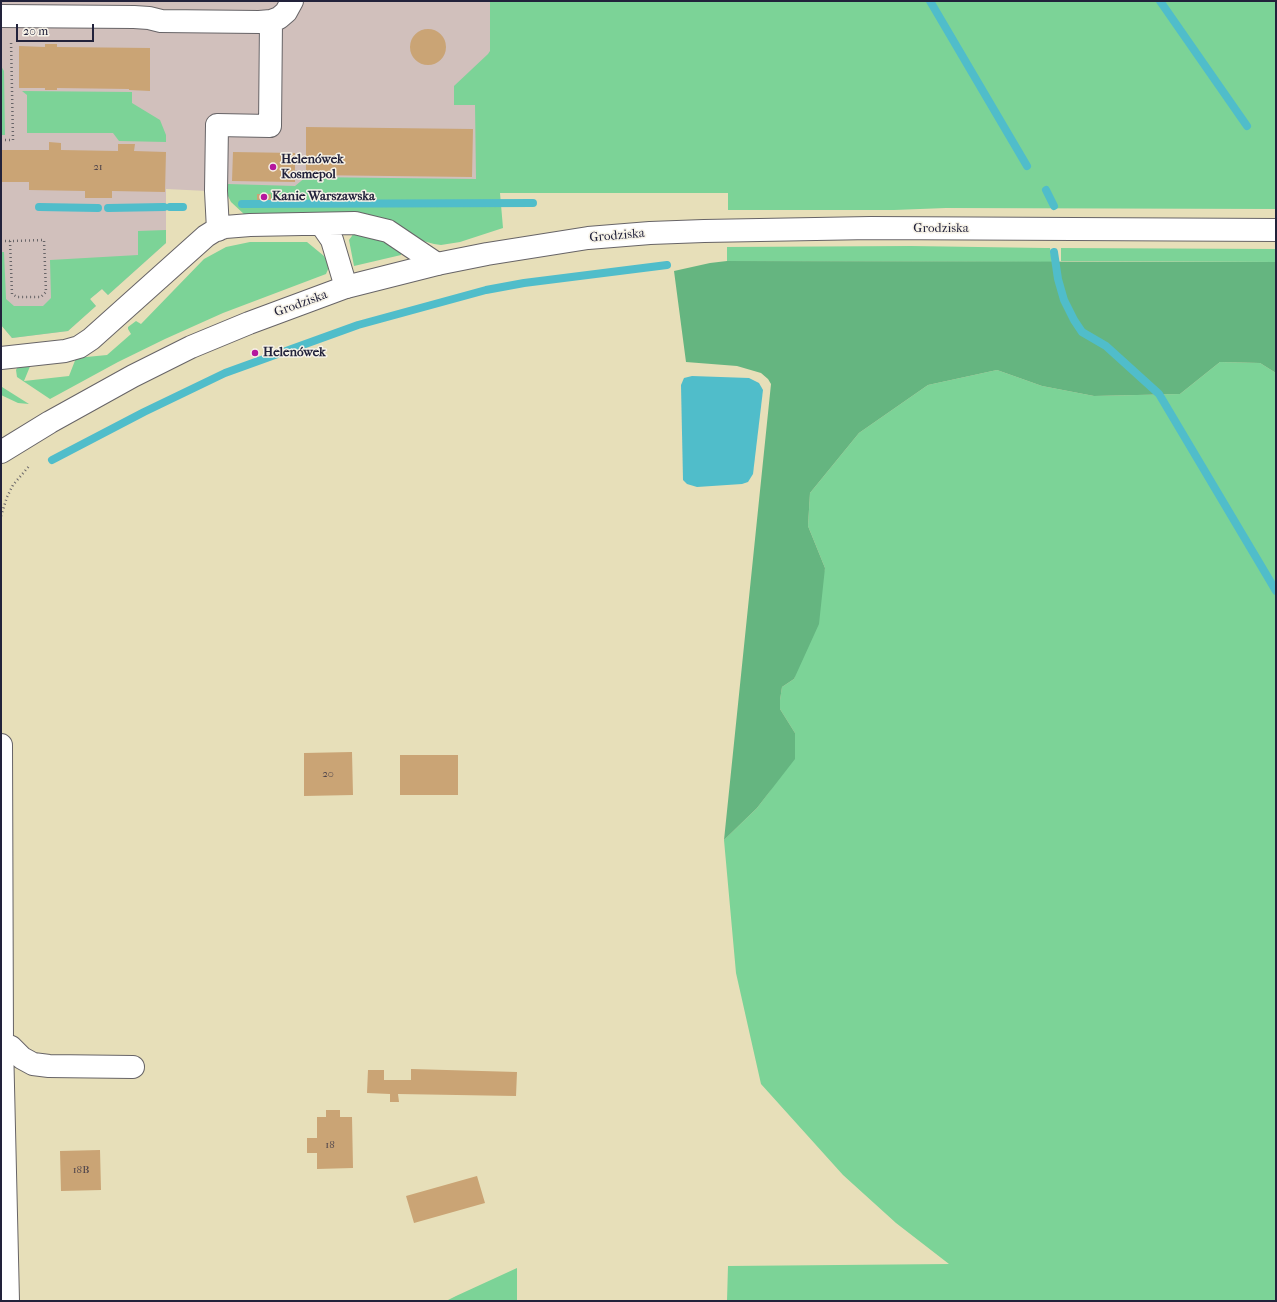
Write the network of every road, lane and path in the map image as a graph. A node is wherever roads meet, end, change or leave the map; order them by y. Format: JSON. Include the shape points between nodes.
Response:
{"nodes":[{"id":1,"x":292,"y":1,"type":"edge"},
{"id":2,"x":1,"y":16,"type":"edge"},
{"id":3,"x":271,"y":21,"type":"junction"},
{"id":4,"x":11,"y":36,"type":"dead end"},
{"id":5,"x":1,"y":140,"type":"edge"},
{"id":6,"x":318,"y":224,"type":"junction"},
{"id":7,"x":218,"y":230,"type":"junction"},
{"id":8,"x":1276,"y":230,"type":"edge"},
{"id":9,"x":1,"y":241,"type":"edge"},
{"id":10,"x":10,"y":241,"type":"junction"},
{"id":11,"x":437,"y":264,"type":"junction"},
{"id":12,"x":346,"y":287,"type":"junction"},
{"id":13,"x":1,"y":358,"type":"edge"},
{"id":14,"x":1,"y":452,"type":"edge"},
{"id":15,"x":33,"y":463,"type":"dead end"},
{"id":16,"x":1,"y":516,"type":"edge"},
{"id":17,"x":1,"y":745,"type":"edge"},
{"id":18,"x":2,"y":1043,"type":"junction"},
{"id":19,"x":133,"y":1067,"type":"dead end"},
{"id":20,"x":2,"y":1074,"type":"edge"},
{"id":21,"x":8,"y":1301,"type":"edge"}],
"edges":[{"from":1,"to":3,"type":"main road","via":[[286,12]]},
{"from":2,"to":3,"type":"main road","via":[[134,17],[161,21]]},
{"from":3,"to":7,"type":"main road","via":[[270,126],[217,125]]},
{"from":4,"to":5,"type":"path","via":[[13,140]]},
{"from":6,"to":7,"type":"main road","via":[[250,225]]},
{"from":6,"to":11,"type":"main road","via":[[355,223],[388,231]]},
{"from":6,"to":12,"type":"main road","via":[[332,240]]},
{"from":7,"to":13,"type":"main road","via":[[206,236],[79,347],[65,351]]},
{"from":8,"to":11,"type":"main road","name":"Grodziska","via":[[871,228],[650,233],[567,241]]},
{"from":9,"to":10,"type":"path"},
{"from":10,"to":10,"type":"path","via":[[44,240],[46,292],[41,297],[17,297],[12,294]]},
{"from":11,"to":12,"type":"main road","name":"Grodziska"},
{"from":12,"to":14,"type":"main road","name":"Grodziska","via":[[191,347],[133,376]]},
{"from":15,"to":16,"type":"path","via":[[13,486]]},
{"from":17,"to":18,"type":"main road"},
{"from":18,"to":19,"type":"main road","via":[[33,1064]]},
{"from":18,"to":20,"type":"main road"},
{"from":20,"to":21,"type":"main road"}]}
